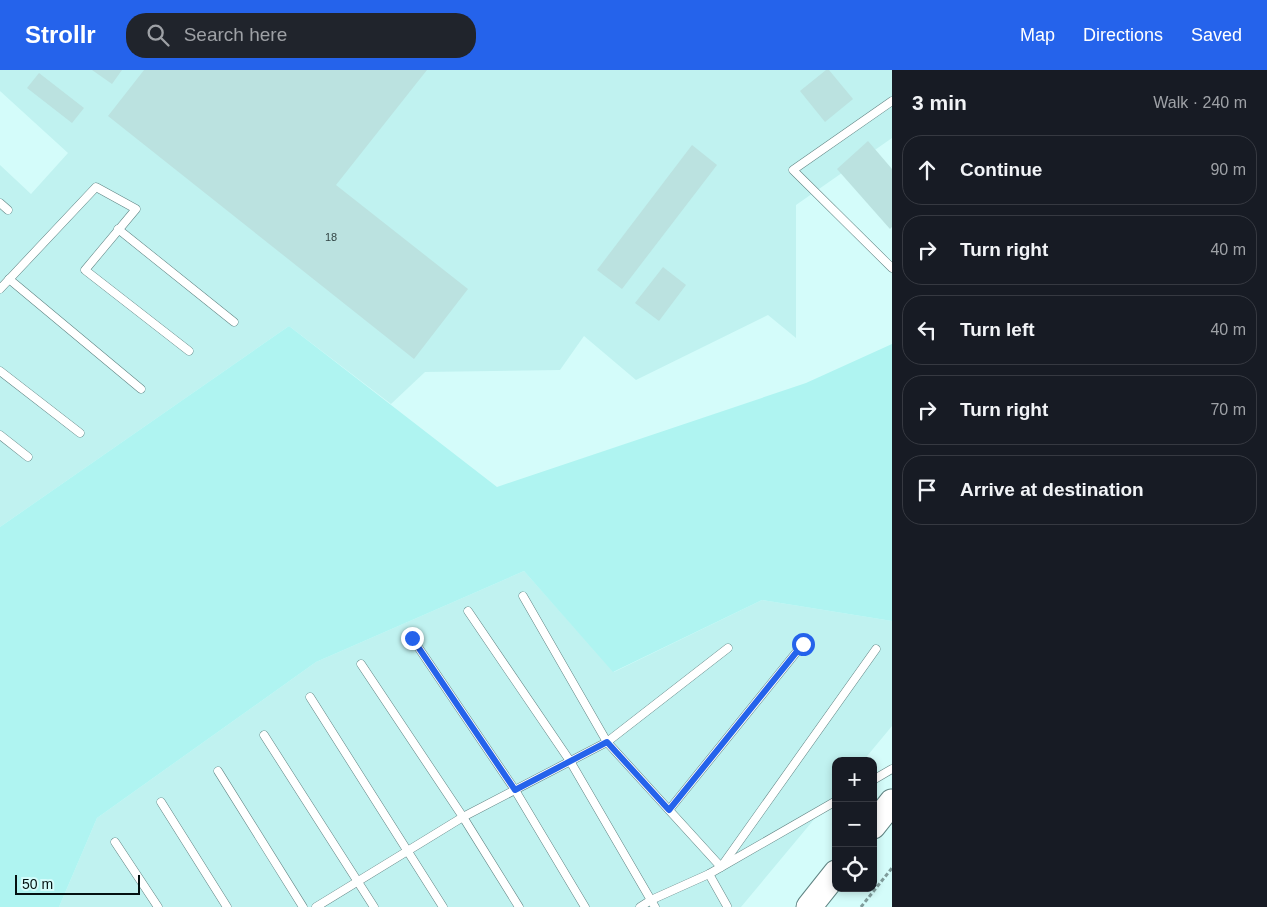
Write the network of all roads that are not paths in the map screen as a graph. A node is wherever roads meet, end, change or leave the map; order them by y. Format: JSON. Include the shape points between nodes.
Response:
{"nodes":[{"id":1,"x":892,"y":101,"type":"edge"},
{"id":2,"x":0,"y":203,"type":"edge"},
{"id":3,"x":8,"y":210,"type":"dead end"},
{"id":4,"x":118,"y":230,"type":"junction"},
{"id":5,"x":892,"y":268,"type":"edge"},
{"id":6,"x":9,"y":279,"type":"junction"},
{"id":7,"x":0,"y":288,"type":"edge"},
{"id":8,"x":234,"y":322,"type":"dead end"},
{"id":9,"x":189,"y":351,"type":"dead end"},
{"id":10,"x":0,"y":371,"type":"edge"},
{"id":11,"x":142,"y":389,"type":"dead end"},
{"id":12,"x":80,"y":433,"type":"dead end"},
{"id":13,"x":0,"y":435,"type":"edge"},
{"id":14,"x":28,"y":457,"type":"dead end"},
{"id":15,"x":523,"y":596,"type":"dead end"},
{"id":16,"x":468,"y":611,"type":"dead end"},
{"id":17,"x":412,"y":638,"type":"dead end"},
{"id":18,"x":803,"y":644,"type":"dead end"},
{"id":19,"x":728,"y":648,"type":"dead end"},
{"id":20,"x":876,"y":649,"type":"dead end"},
{"id":21,"x":361,"y":664,"type":"dead end"},
{"id":22,"x":310,"y":697,"type":"dead end"},
{"id":23,"x":264,"y":735,"type":"dead end"},
{"id":24,"x":607,"y":742,"type":"junction"},
{"id":25,"x":570,"y":761,"type":"junction"},
{"id":26,"x":892,"y":769,"type":"edge"},
{"id":27,"x":218,"y":771,"type":"dead end"},
{"id":28,"x":877,"y":778,"type":"edge"},
{"id":29,"x":515,"y":790,"type":"junction"},
{"id":30,"x":161,"y":802,"type":"dead end"},
{"id":31,"x":834,"y":802,"type":"edge"},
{"id":32,"x":892,"y":802,"type":"edge"},
{"id":33,"x":669,"y":810,"type":"junction"},
{"id":34,"x":463,"y":817,"type":"junction"},
{"id":35,"x":877,"y":821,"type":"edge"},
{"id":36,"x":115,"y":842,"type":"dead end"},
{"id":37,"x":407,"y":851,"type":"junction"},
{"id":38,"x":721,"y":867,"type":"junction"},
{"id":39,"x":709,"y":874,"type":"junction"},
{"id":40,"x":832,"y":878,"type":"edge"},
{"id":41,"x":357,"y":881,"type":"junction"},
{"id":42,"x":653,"y":904,"type":"edge"},
{"id":43,"x":727,"y":906,"type":"edge"},
{"id":44,"x":158,"y":907,"type":"edge"},
{"id":45,"x":227,"y":907,"type":"edge"},
{"id":46,"x":303,"y":907,"type":"edge"},
{"id":47,"x":316,"y":907,"type":"edge"},
{"id":48,"x":374,"y":907,"type":"edge"},
{"id":49,"x":443,"y":907,"type":"edge"},
{"id":50,"x":519,"y":907,"type":"edge"},
{"id":51,"x":585,"y":907,"type":"edge"},
{"id":52,"x":640,"y":907,"type":"edge"},
{"id":53,"x":808,"y":907,"type":"edge"}],
"edges":[{"from":1,"to":5,"type":"lane","via":[[794,170]]},
{"from":2,"to":3,"type":"lane"},
{"from":4,"to":6,"type":"lane","via":[[136,209],[96,187]]},
{"from":4,"to":8,"type":"lane"},
{"from":4,"to":9,"type":"lane","via":[[85,270]]},
{"from":6,"to":7,"type":"lane"},
{"from":6,"to":11,"type":"lane"},
{"from":10,"to":12,"type":"lane"},
{"from":13,"to":14,"type":"lane"},
{"from":15,"to":24,"type":"lane"},
{"from":16,"to":25,"type":"lane"},
{"from":17,"to":29,"type":"lane"},
{"from":18,"to":33,"type":"lane"},
{"from":19,"to":24,"type":"lane"},
{"from":20,"to":38,"type":"lane"},
{"from":21,"to":34,"type":"lane"},
{"from":22,"to":37,"type":"lane"},
{"from":23,"to":41,"type":"lane"},
{"from":24,"to":25,"type":"lane"},
{"from":24,"to":33,"type":"lane"},
{"from":25,"to":29,"type":"lane"},
{"from":25,"to":42,"type":"lane"},
{"from":26,"to":28,"type":"lane"},
{"from":27,"to":46,"type":"lane"},
{"from":29,"to":34,"type":"lane"},
{"from":29,"to":51,"type":"lane"},
{"from":30,"to":45,"type":"lane"},
{"from":31,"to":38,"type":"lane"},
{"from":32,"to":35,"type":"main road"},
{"from":33,"to":38,"type":"lane"},
{"from":34,"to":37,"type":"lane"},
{"from":34,"to":50,"type":"lane"},
{"from":36,"to":44,"type":"lane"},
{"from":37,"to":41,"type":"lane"},
{"from":37,"to":49,"type":"lane"},
{"from":38,"to":39,"type":"lane"},
{"from":39,"to":42,"type":"lane"},
{"from":39,"to":43,"type":"lane"},
{"from":40,"to":53,"type":"main road"},
{"from":41,"to":47,"type":"lane"},
{"from":41,"to":48,"type":"lane"},
{"from":42,"to":52,"type":"lane"}]}
